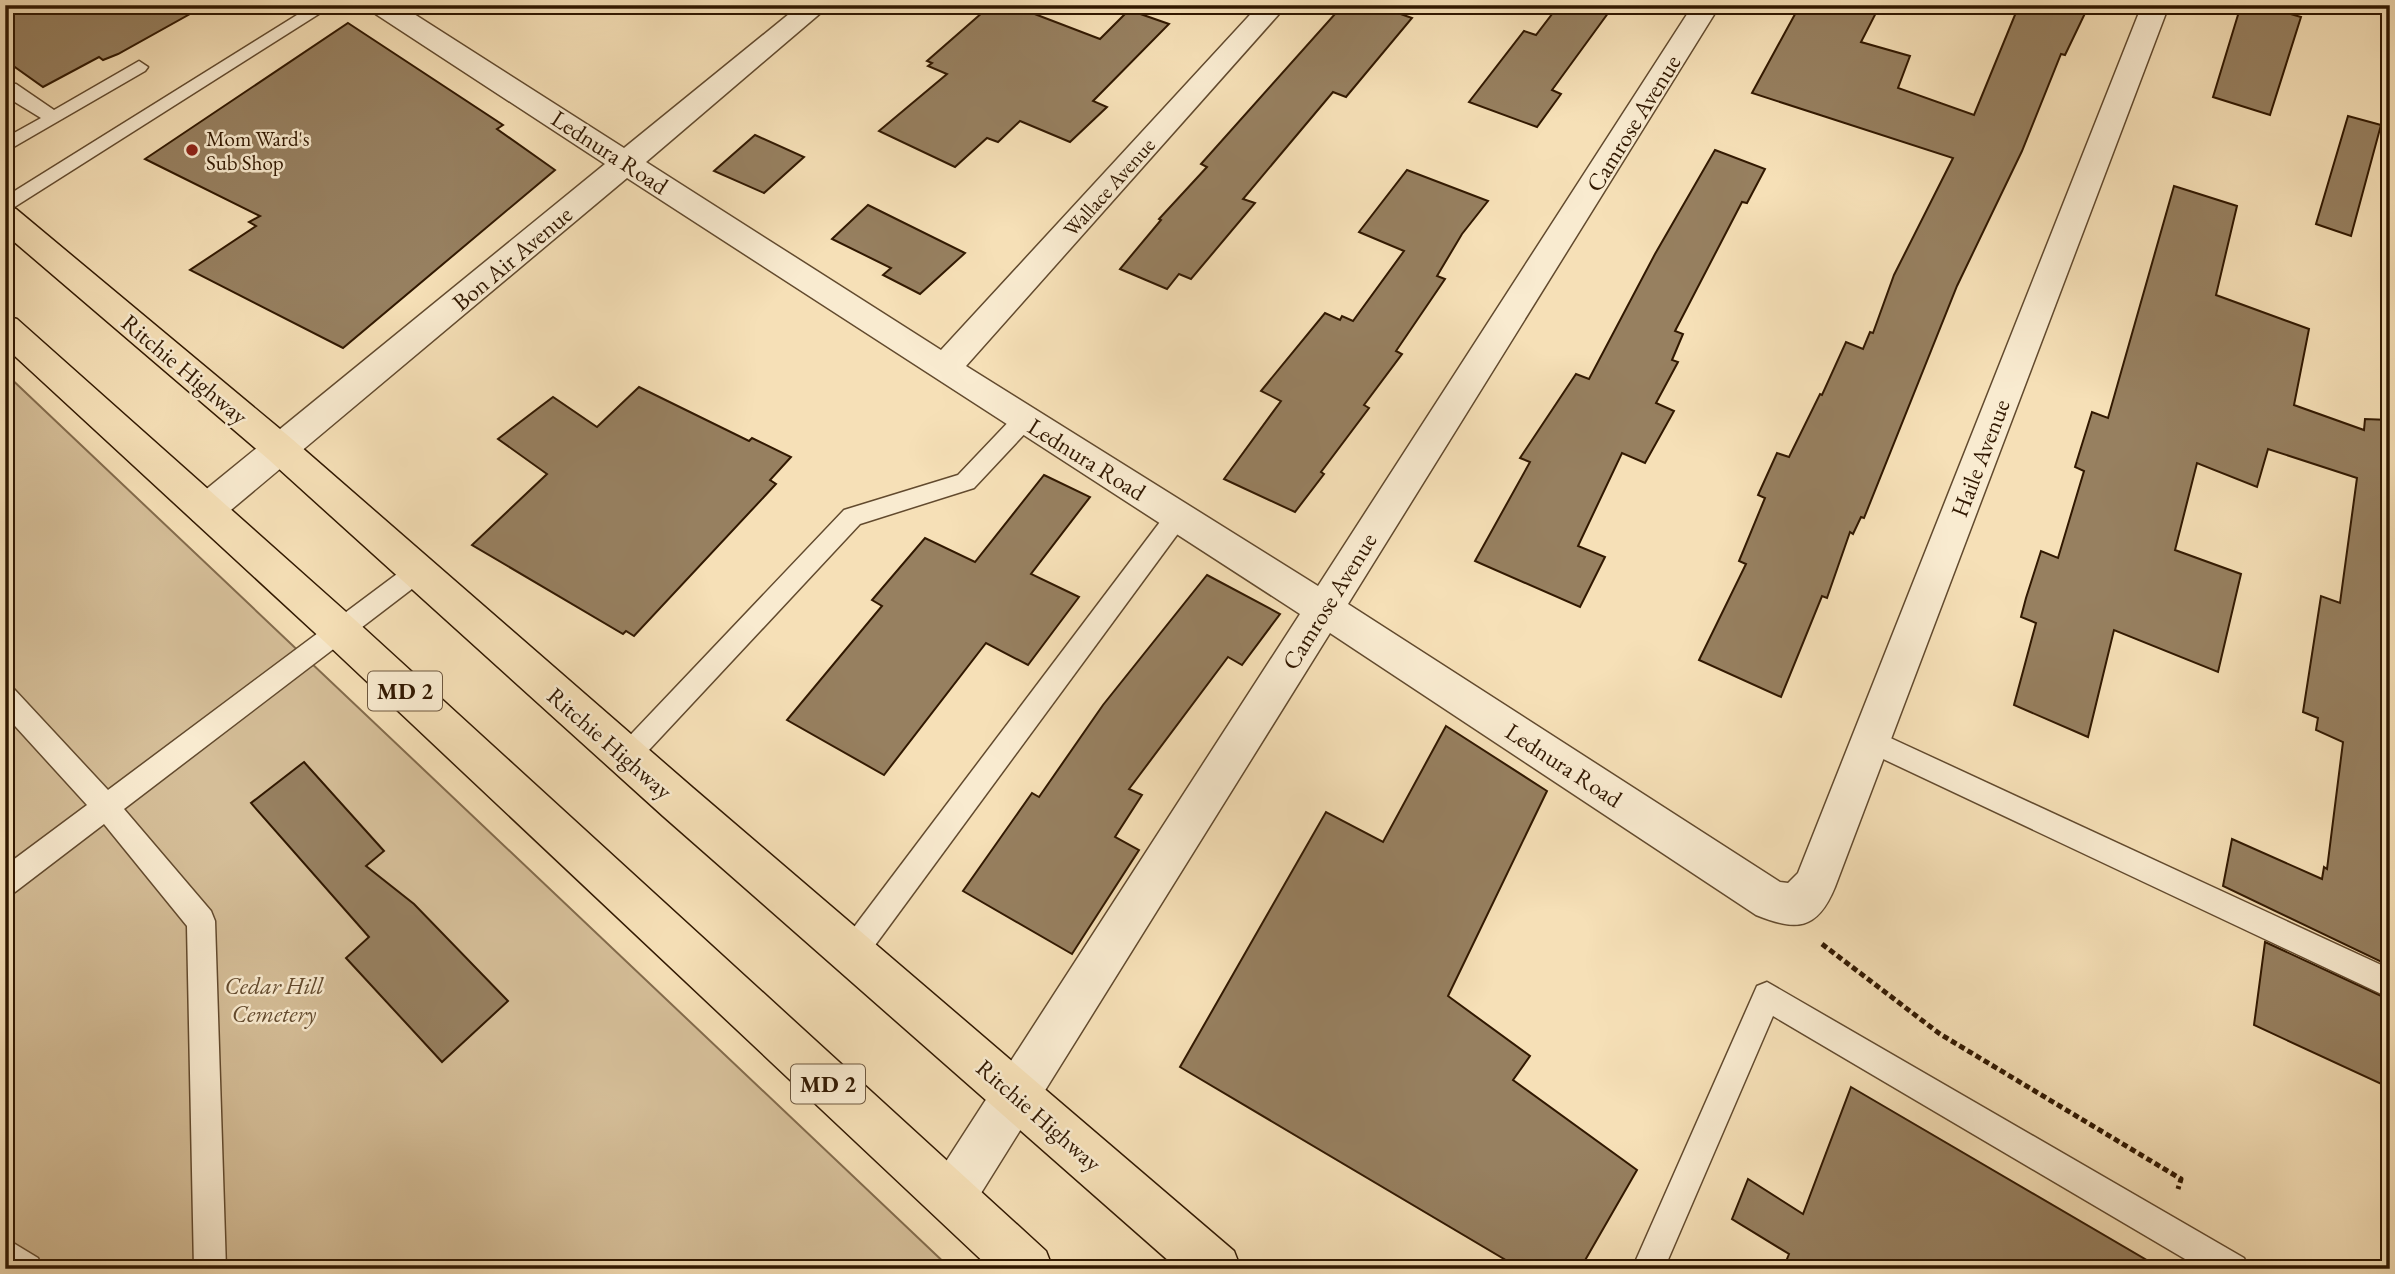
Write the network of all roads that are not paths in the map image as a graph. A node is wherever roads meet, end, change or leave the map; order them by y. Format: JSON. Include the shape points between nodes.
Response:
{"nodes":[{"id":1,"x":325,"y":5,"type":"edge"},
{"id":2,"x":381,"y":5,"type":"edge"},
{"id":3,"x":817,"y":5,"type":"edge"},
{"id":4,"x":1274,"y":5,"type":"edge"},
{"id":5,"x":1707,"y":5,"type":"edge"},
{"id":6,"x":2156,"y":5,"type":"edge"},
{"id":7,"x":139,"y":67,"type":"dead end"},
{"id":8,"x":5,"y":90,"type":"edge"},
{"id":9,"x":54,"y":118,"type":"junction"},
{"id":10,"x":5,"y":146,"type":"edge"},
{"id":11,"x":627,"y":162,"type":"junction"},
{"id":12,"x":5,"y":206,"type":"edge"},
{"id":13,"x":5,"y":217,"type":"edge"},
{"id":14,"x":5,"y":328,"type":"edge"},
{"id":15,"x":944,"y":369,"type":"junction"},
{"id":16,"x":1024,"y":420,"type":"junction"},
{"id":17,"x":280,"y":449,"type":"junction"},
{"id":18,"x":206,"y":510,"type":"junction"},
{"id":19,"x":1177,"y":517,"type":"junction"},
{"id":20,"x":417,"y":572,"type":"junction"},
{"id":21,"x":1324,"y":609,"type":"junction"},
{"id":22,"x":340,"y":631,"type":"junction"},
{"id":23,"x":5,"y":697,"type":"edge"},
{"id":24,"x":1871,"y":741,"type":"junction"},
{"id":25,"x":626,"y":757,"type":"junction"},
{"id":26,"x":106,"y":807,"type":"junction"},
{"id":27,"x":5,"y":883,"type":"edge"},
{"id":28,"x":1783,"y":903,"type":"joint"},
{"id":29,"x":852,"y":953,"type":"junction"},
{"id":30,"x":2390,"y":984,"type":"edge"},
{"id":31,"x":1016,"y":1095,"type":"junction"},
{"id":32,"x":951,"y":1197,"type":"junction"},
{"id":33,"x":5,"y":1254,"type":"edge"},
{"id":34,"x":27,"y":1269,"type":"edge"},
{"id":35,"x":211,"y":1269,"type":"edge"},
{"id":36,"x":1028,"y":1269,"type":"edge"},
{"id":37,"x":1216,"y":1269,"type":"edge"},
{"id":38,"x":1648,"y":1269,"type":"edge"},
{"id":39,"x":2233,"y":1269,"type":"edge"}],
"edges":[{"from":1,"to":12,"type":"lane"},
{"from":2,"to":11,"type":"street","name":"Lednura Road"},
{"from":3,"to":11,"type":"street","name":"Bon Air Avenue"},
{"from":4,"to":15,"type":"street","name":"Wallace Avenue"},
{"from":5,"to":21,"type":"street","name":"Camrose Avenue"},
{"from":6,"to":24,"type":"street","name":"Haile Avenue"},
{"from":7,"to":9,"type":"lane"},
{"from":8,"to":9,"type":"lane","via":[[10,88]]},
{"from":9,"to":10,"type":"lane"},
{"from":11,"to":15,"type":"street","name":"Lednura Road"},
{"from":11,"to":17,"type":"street","name":"Bon Air Avenue"},
{"from":13,"to":17,"type":"main road","name":"Ritchie Highway"},
{"from":14,"to":18,"type":"main road","number":"MD 2"},
{"from":15,"to":16,"type":"street","name":"Lednura Road"},
{"from":16,"to":19,"type":"street","name":"Lednura Road"},
{"from":16,"to":25,"type":"lane","via":[[966,482],[852,517]]},
{"from":17,"to":18,"type":"street","name":"Bon Air Avenue"},
{"from":17,"to":20,"type":"main road","name":"Ritchie Highway"},
{"from":18,"to":22,"type":"main road","number":"MD 2"},
{"from":19,"to":21,"type":"street","name":"Lednura Road"},
{"from":19,"to":29,"type":"lane"},
{"from":20,"to":22,"type":"lane"},
{"from":20,"to":25,"type":"main road","name":"Ritchie Highway"},
{"from":21,"to":28,"type":"street","name":"Lednura Road"},
{"from":21,"to":31,"type":"street","name":"Camrose Avenue"},
{"from":22,"to":26,"type":"lane"},
{"from":22,"to":32,"type":"main road","number":"MD 2"},
{"from":23,"to":26,"type":"lane"},
{"from":24,"to":28,"type":"street","name":"Haile Avenue","via":[[1814,887]]},
{"from":24,"to":30,"type":"lane"},
{"from":25,"to":29,"type":"main road","name":"Ritchie Highway"},
{"from":26,"to":27,"type":"lane"},
{"from":26,"to":35,"type":"lane","via":[[201,921]]},
{"from":29,"to":31,"type":"main road","name":"Ritchie Highway"},
{"from":31,"to":32,"type":"street","name":"Camrose Avenue"},
{"from":31,"to":37,"type":"main road","name":"Ritchie Highway"},
{"from":32,"to":36,"type":"main road","number":"MD 2"},
{"from":33,"to":34,"type":"lane"},
{"from":38,"to":39,"type":"lane","via":[[1767,996]]}]}
